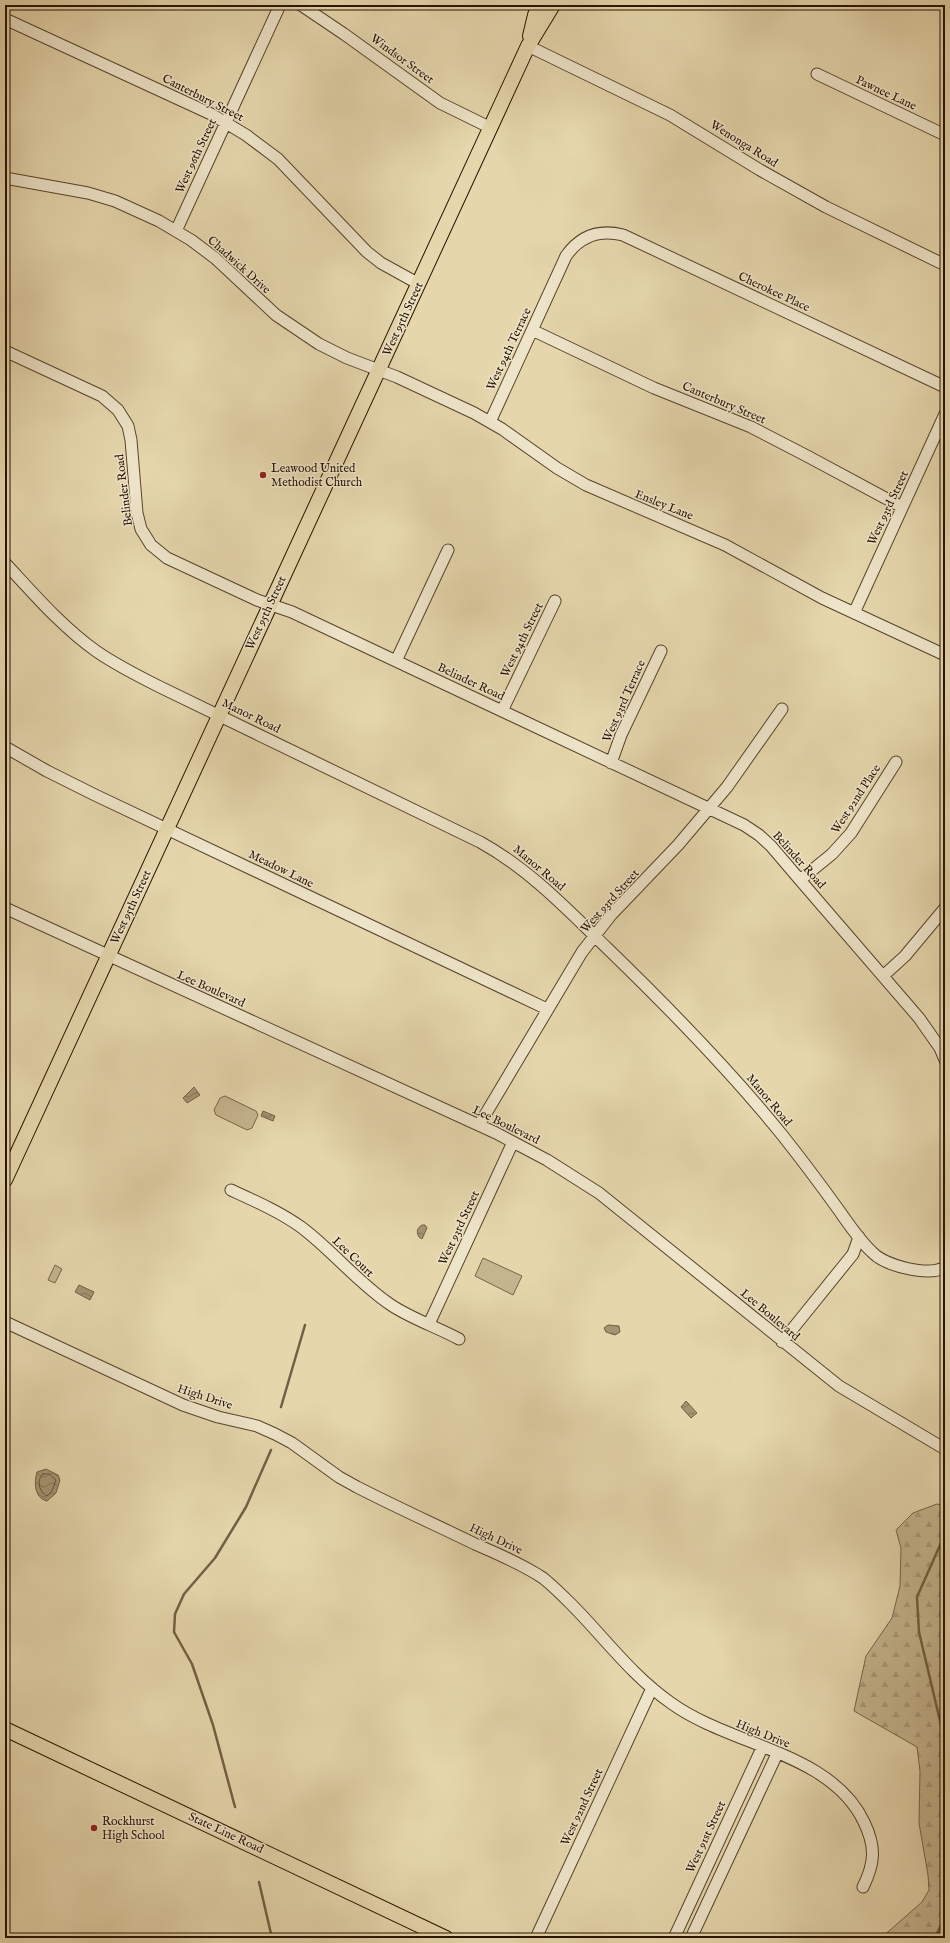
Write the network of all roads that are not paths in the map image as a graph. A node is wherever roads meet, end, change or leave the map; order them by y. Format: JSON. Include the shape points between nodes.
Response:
{"nodes":[{"id":1,"x":280,"y":5,"type":"edge"},
{"id":2,"x":301,"y":5,"type":"edge"},
{"id":3,"x":539,"y":5,"type":"edge"},
{"id":4,"x":553,"y":5,"type":"edge"},
{"id":5,"x":5,"y":19,"type":"edge"},
{"id":6,"x":528,"y":46,"type":"junction"},
{"id":7,"x":817,"y":74,"type":"dead end"},
{"id":8,"x":226,"y":122,"type":"junction"},
{"id":9,"x":491,"y":128,"type":"junction"},
{"id":10,"x":945,"y":135,"type":"edge"},
{"id":11,"x":5,"y":178,"type":"edge"},
{"id":12,"x":176,"y":231,"type":"junction"},
{"id":13,"x":590,"y":235,"type":"joint"},
{"id":14,"x":945,"y":265,"type":"edge"},
{"id":15,"x":418,"y":284,"type":"junction"},
{"id":16,"x":532,"y":330,"type":"junction"},
{"id":17,"x":5,"y":351,"type":"edge"},
{"id":18,"x":379,"y":370,"type":"junction"},
{"id":19,"x":945,"y":387,"type":"edge"},
{"id":20,"x":945,"y":414,"type":"edge"},
{"id":21,"x":490,"y":422,"type":"junction"},
{"id":22,"x":902,"y":507,"type":"junction"},
{"id":23,"x":448,"y":550,"type":"dead end"},
{"id":24,"x":5,"y":563,"type":"edge"},
{"id":25,"x":555,"y":601,"type":"dead end"},
{"id":26,"x":270,"y":605,"type":"junction"},
{"id":27,"x":854,"y":612,"type":"junction"},
{"id":28,"x":661,"y":651,"type":"dead end"},
{"id":29,"x":945,"y":656,"type":"edge"},
{"id":30,"x":396,"y":661,"type":"junction"},
{"id":31,"x":782,"y":709,"type":"dead end"},
{"id":32,"x":502,"y":711,"type":"junction"},
{"id":33,"x":218,"y":715,"type":"junction"},
{"id":34,"x":5,"y":747,"type":"edge"},
{"id":35,"x":896,"y":762,"type":"dead end"},
{"id":36,"x":611,"y":763,"type":"junction"},
{"id":37,"x":710,"y":809,"type":"junction"},
{"id":38,"x":167,"y":828,"type":"junction"},
{"id":39,"x":800,"y":880,"type":"junction"},
{"id":40,"x":5,"y":908,"type":"edge"},
{"id":41,"x":945,"y":908,"type":"edge"},
{"id":42,"x":595,"y":936,"type":"junction"},
{"id":43,"x":108,"y":956,"type":"junction"},
{"id":44,"x":883,"y":976,"type":"junction"},
{"id":45,"x":547,"y":1009,"type":"junction"},
{"id":46,"x":945,"y":1060,"type":"edge"},
{"id":47,"x":479,"y":1125,"type":"junction"},
{"id":48,"x":513,"y":1142,"type":"junction"},
{"id":49,"x":5,"y":1180,"type":"edge"},
{"id":50,"x":232,"y":1190,"type":"dead end"},
{"id":51,"x":859,"y":1237,"type":"junction"},
{"id":52,"x":853,"y":1254,"type":"junction"},
{"id":53,"x":873,"y":1254,"type":"junction"},
{"id":54,"x":945,"y":1267,"type":"edge"},
{"id":55,"x":5,"y":1322,"type":"edge"},
{"id":56,"x":428,"y":1324,"type":"junction"},
{"id":57,"x":459,"y":1339,"type":"dead end"},
{"id":58,"x":782,"y":1342,"type":"junction"},
{"id":59,"x":945,"y":1448,"type":"edge"},
{"id":60,"x":652,"y":1688,"type":"junction"},
{"id":61,"x":5,"y":1729,"type":"edge"},
{"id":62,"x":762,"y":1748,"type":"junction"},
{"id":63,"x":777,"y":1754,"type":"junction"},
{"id":64,"x":862,"y":1887,"type":"dead end"},
{"id":65,"x":446,"y":1938,"type":"edge"},
{"id":66,"x":536,"y":1938,"type":"edge"},
{"id":67,"x":674,"y":1938,"type":"edge"},
{"id":68,"x":691,"y":1938,"type":"edge"}],
"edges":[{"from":1,"to":8,"type":"street","name":"West 96th Street"},
{"from":2,"to":9,"type":"street","name":"Windsor Street","via":[[440,103]]},
{"from":3,"to":6,"type":"main road","name":"West 95th Street"},
{"from":4,"to":6,"type":"main road","name":"West 95th Street"},
{"from":5,"to":8,"type":"street","name":"Canterbury Street"},
{"from":6,"to":9,"type":"main road","name":"West 95th Street"},
{"from":6,"to":14,"type":"street","name":"Wenonga Road","via":[[670,115],[826,207]]},
{"from":7,"to":10,"type":"street","name":"Pawnee Lane"},
{"from":8,"to":12,"type":"street","name":"West 96th Street"},
{"from":8,"to":15,"type":"street","name":"Canterbury Street","via":[[278,159],[367,252]]},
{"from":9,"to":15,"type":"main road","name":"West 95th Street"},
{"from":11,"to":12,"type":"street","name":"Chadwick Drive","via":[[69,189],[115,201],[138,210]]},
{"from":12,"to":18,"type":"street","name":"Chadwick Drive","via":[[215,258],[276,315],[300,333],[347,358]]},
{"from":13,"to":16,"type":"street","name":"West 94th Terrace","via":[[572,248]]},
{"from":13,"to":19,"type":"street","name":"Cherokee Place","via":[[606,232],[623,235]]},
{"from":15,"to":18,"type":"main road","name":"West 95th Street"},
{"from":16,"to":21,"type":"street","name":"West 94th Terrace"},
{"from":16,"to":22,"type":"street","name":"Canterbury Street","via":[[654,388],[751,427]]},
{"from":17,"to":26,"type":"street","name":"Belinder Road","via":[[102,396],[118,410],[128,426],[131,440],[137,513],[141,529],[151,545],[167,558]]},
{"from":18,"to":21,"type":"street","name":"Ensley Lane"},
{"from":18,"to":26,"type":"main road","name":"West 95th Street"},
{"from":20,"to":22,"type":"street","name":"West 93rd Street"},
{"from":21,"to":27,"type":"street","name":"Ensley Lane","via":[[586,485],[724,545]]},
{"from":22,"to":27,"type":"street","name":"West 93rd Street"},
{"from":23,"to":30,"type":"street"},
{"from":24,"to":33,"type":"street","name":"Manor Road","via":[[94,650],[140,677]]},
{"from":25,"to":32,"type":"street","name":"West 94th Street"},
{"from":26,"to":30,"type":"street","name":"Belinder Road","via":[[292,612]]},
{"from":26,"to":33,"type":"main road","name":"West 95th Street"},
{"from":27,"to":29,"type":"street","name":"Ensley Lane"},
{"from":28,"to":36,"type":"street","name":"West 93rd Terrace","via":[[621,735]]},
{"from":30,"to":32,"type":"street","name":"Belinder Road"},
{"from":31,"to":37,"type":"street","name":"West 93rd Street"},
{"from":32,"to":36,"type":"street","name":"Belinder Road"},
{"from":33,"to":38,"type":"main road","name":"West 95th Street"},
{"from":33,"to":42,"type":"street","name":"Manor Road","via":[[502,854],[543,887]]},
{"from":34,"to":38,"type":"street","name":"Meadow Lane","via":[[95,795]]},
{"from":35,"to":39,"type":"street","name":"West 92nd Place","via":[[851,833],[836,850]]},
{"from":36,"to":37,"type":"street","name":"Belinder Road"},
{"from":37,"to":39,"type":"street","name":"Belinder Road","via":[[759,835]]},
{"from":37,"to":42,"type":"street","name":"West 93rd Street","via":[[611,915]]},
{"from":38,"to":43,"type":"main road","name":"West 95th Street"},
{"from":38,"to":45,"type":"street","name":"Meadow Lane"},
{"from":39,"to":44,"type":"street","name":"Belinder Road"},
{"from":40,"to":43,"type":"street","name":"Lee Boulevard"},
{"from":41,"to":44,"type":"street","via":[[904,956]]},
{"from":42,"to":45,"type":"street","name":"West 93rd Street","via":[[582,952]]},
{"from":42,"to":51,"type":"street","name":"Manor Road","via":[[684,1024],[742,1088],[788,1142]]},
{"from":43,"to":47,"type":"street","name":"Lee Boulevard"},
{"from":43,"to":49,"type":"main road","name":"West 95th Street"},
{"from":44,"to":46,"type":"street","name":"Belinder Road","via":[[931,1034]]},
{"from":45,"to":47,"type":"street","name":"West 93rd Street"},
{"from":47,"to":48,"type":"street","name":"Lee Boulevard"},
{"from":48,"to":56,"type":"street","name":"West 93rd Street"},
{"from":48,"to":58,"type":"street","name":"Lee Boulevard","via":[[599,1193]]},
{"from":50,"to":56,"type":"street","name":"Lee Court","via":[[297,1224],[324,1246],[364,1286],[392,1306]]},
{"from":51,"to":52,"type":"street"},
{"from":51,"to":53,"type":"street","name":"Manor Road"},
{"from":52,"to":53,"type":"street"},
{"from":52,"to":58,"type":"street"},
{"from":53,"to":54,"type":"street","name":"Manor Road","via":[[899,1266],[931,1271]]},
{"from":55,"to":60,"type":"street","name":"High Drive","via":[[183,1405],[257,1426],[275,1434],[357,1487],[529,1569],[552,1586],[637,1676]]},
{"from":56,"to":57,"type":"street","name":"Lee Court"},
{"from":58,"to":59,"type":"street","name":"Lee Boulevard","via":[[839,1386]]},
{"from":60,"to":62,"type":"street","name":"High Drive","via":[[694,1717]]},
{"from":60,"to":66,"type":"street","name":"West 92nd Street"},
{"from":61,"to":65,"type":"main road","name":"State Line Road"},
{"from":62,"to":63,"type":"street","name":"High Drive"},
{"from":62,"to":67,"type":"street","name":"West 91st Street"},
{"from":63,"to":64,"type":"street","name":"High Drive","via":[[830,1780],[859,1811],[873,1848],[872,1866]]},
{"from":63,"to":68,"type":"street"}]}
